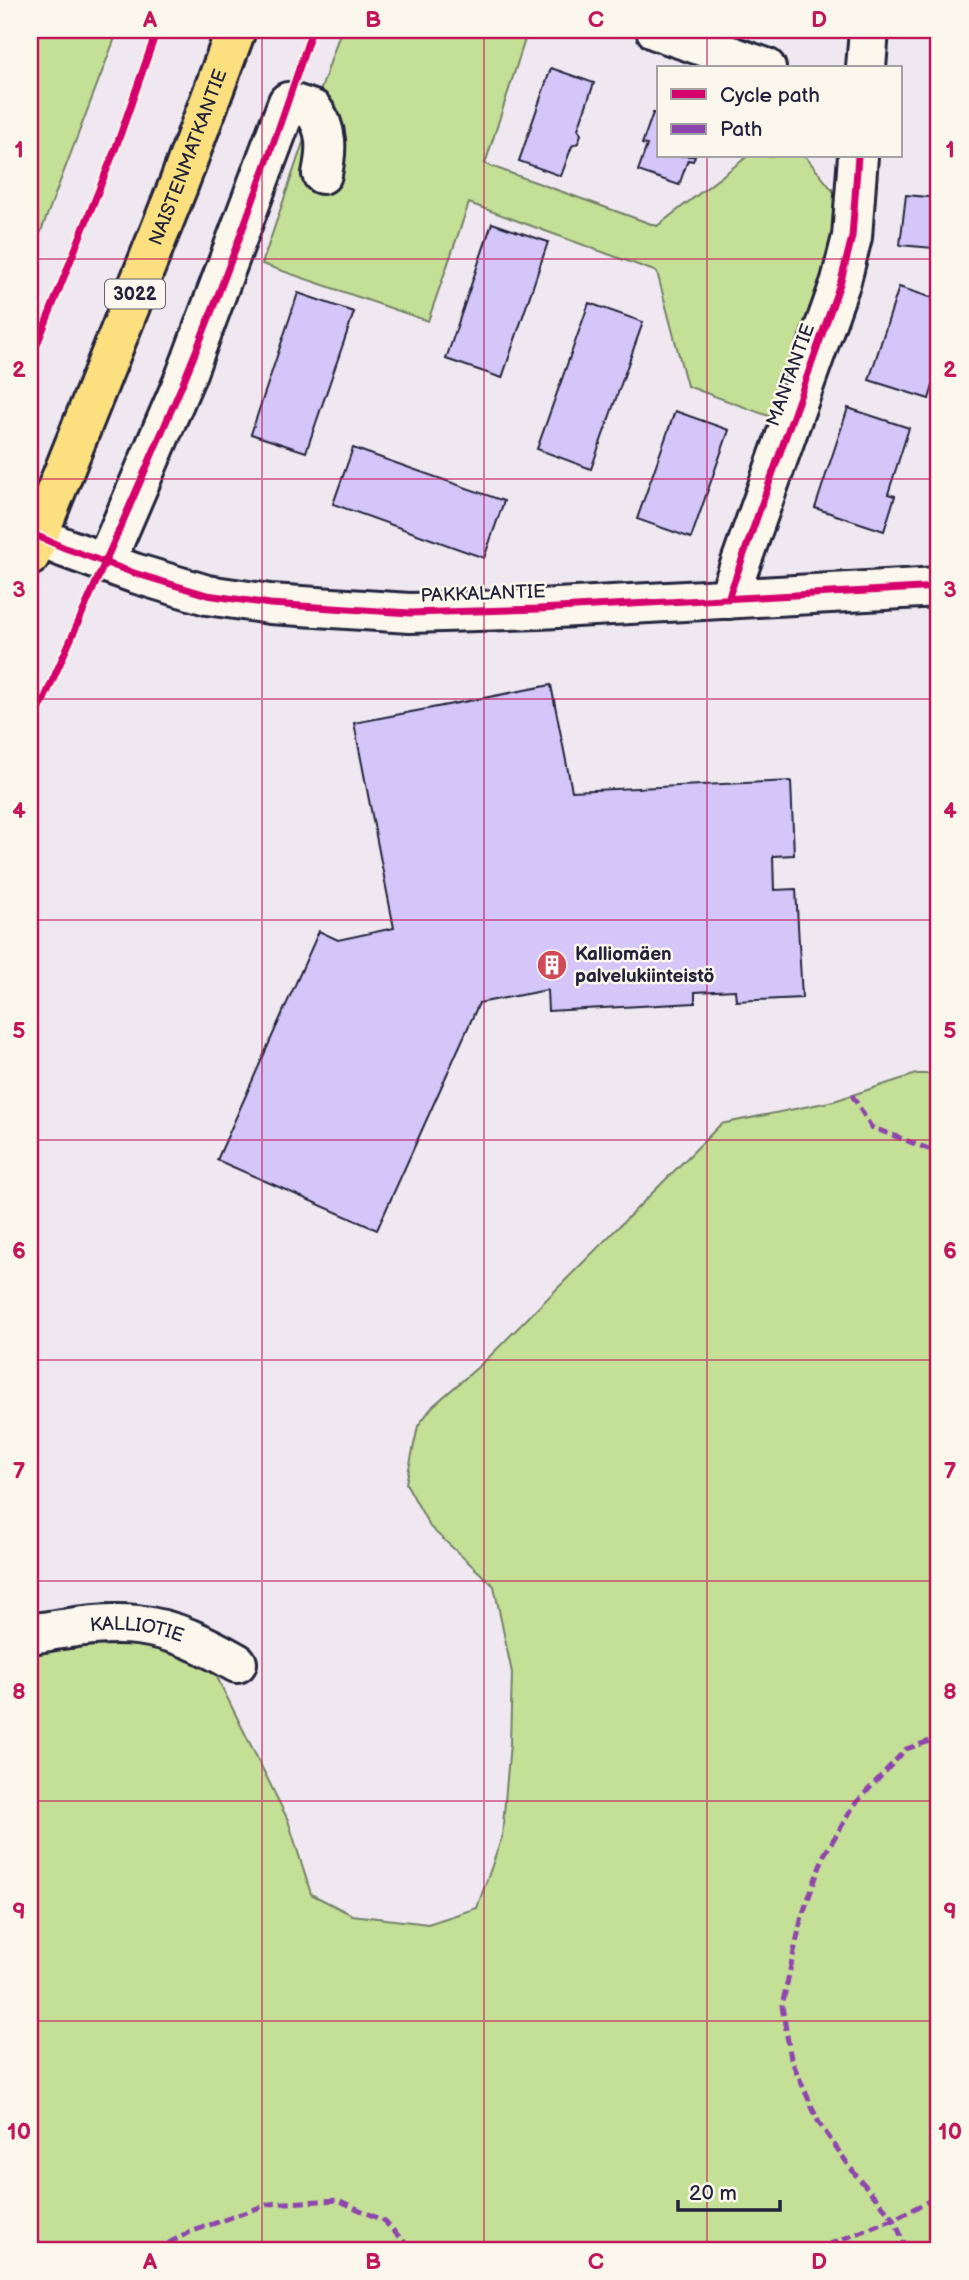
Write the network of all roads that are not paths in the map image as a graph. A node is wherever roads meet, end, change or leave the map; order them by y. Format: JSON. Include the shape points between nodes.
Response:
{"nodes":[{"id":1,"x":236,"y":30,"type":"edge"},
{"id":2,"x":656,"y":30,"type":"edge"},
{"id":3,"x":869,"y":30,"type":"edge"},
{"id":4,"x":760,"y":66,"type":"edge"},
{"id":5,"x":866,"y":66,"type":"edge"},
{"id":6,"x":858,"y":158,"type":"edge"},
{"id":7,"x":322,"y":174,"type":"dead end"},
{"id":8,"x":32,"y":542,"type":"edge"},
{"id":9,"x":105,"y":563,"type":"junction"},
{"id":10,"x":939,"y":587,"type":"edge"},
{"id":11,"x":728,"y":599,"type":"junction"},
{"id":12,"x":30,"y":1634,"type":"edge"},
{"id":13,"x":237,"y":1663,"type":"dead end"}],
"edges":[{"from":1,"to":8,"type":"main road","name":"NAISTENMATKANTIE","number":"3022","via":[[178,186]]},
{"from":2,"to":4,"type":"street"},
{"from":3,"to":5,"type":"street"},
{"from":6,"to":11,"type":"street","name":"MANTANTIE","via":[[852,237],[841,281]]},
{"from":7,"to":9,"type":"street","via":[[326,148],[322,125],[313,110],[288,102],[186,375]]},
{"from":8,"to":9,"type":"street","name":"PAKKALANTIE"},
{"from":9,"to":11,"type":"street","name":"PAKKALANTIE","via":[[207,596],[410,613]]},
{"from":10,"to":11,"type":"street","name":"PAKKALANTIE"},
{"from":12,"to":13,"type":"street","name":"KALLIOTIE","via":[[135,1625],[205,1644]]}]}
